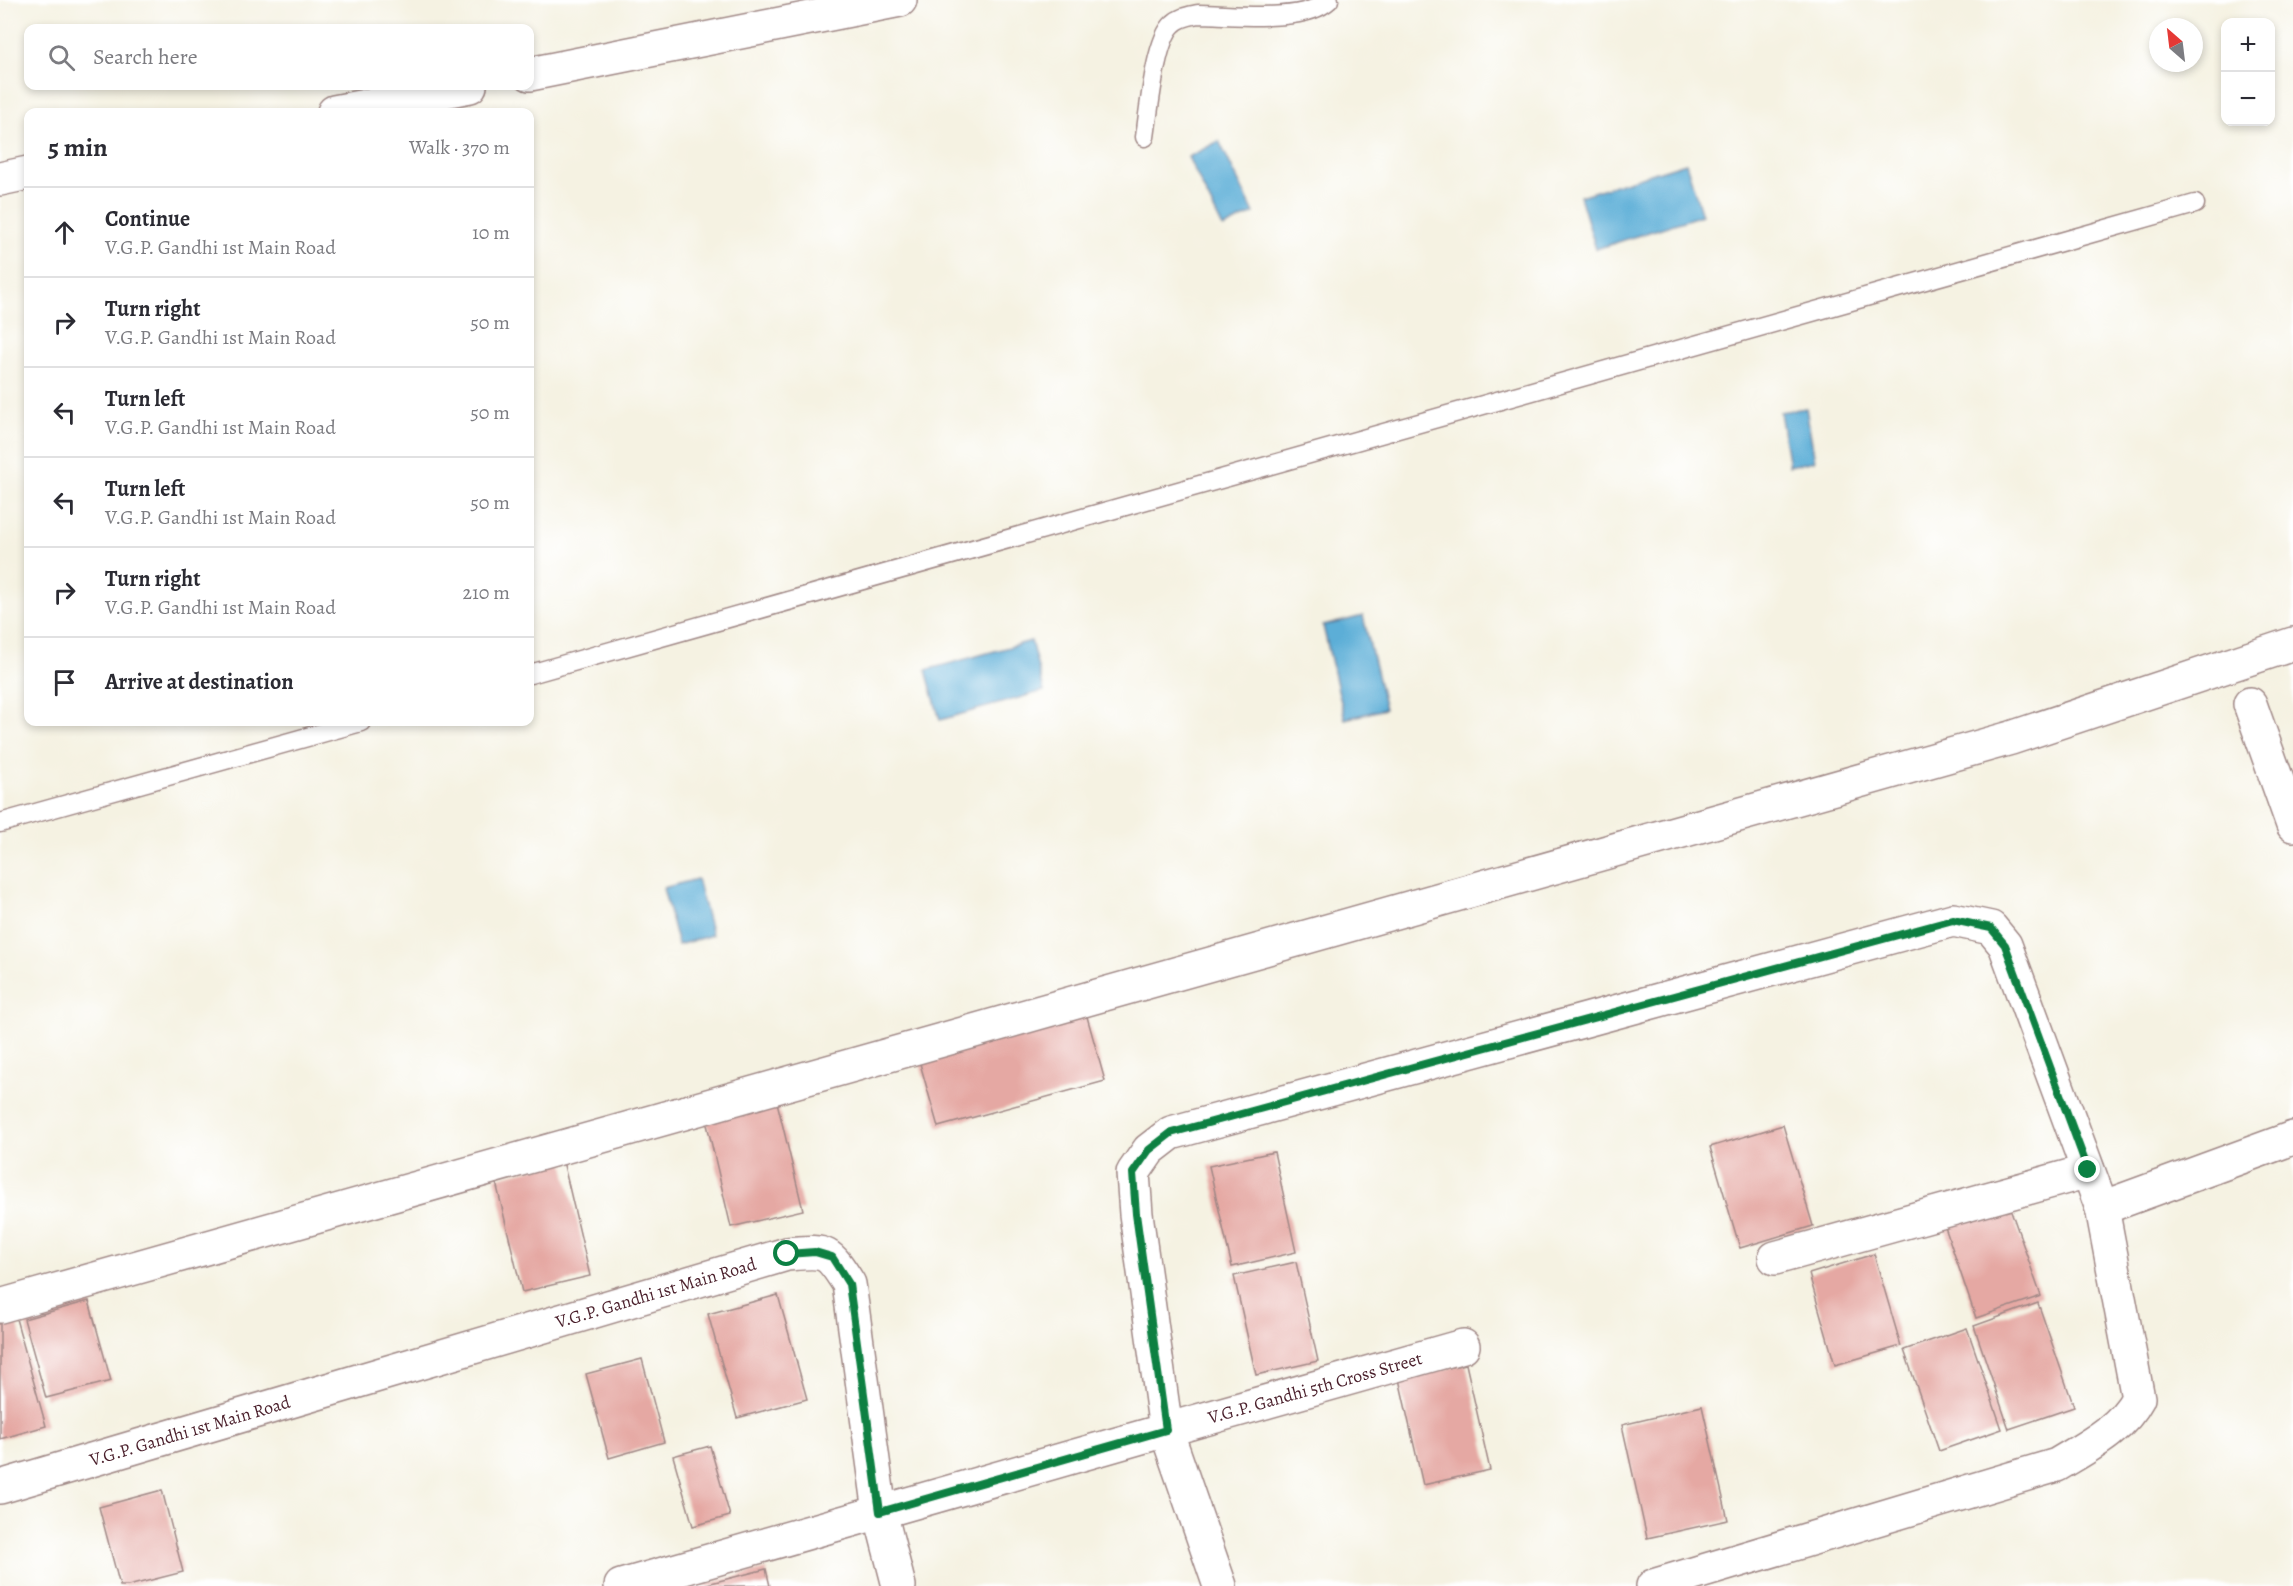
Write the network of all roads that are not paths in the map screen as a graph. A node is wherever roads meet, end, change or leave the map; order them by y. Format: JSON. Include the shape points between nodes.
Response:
{"nodes":[{"id":1,"x":900,"y":0,"type":"edge"},
{"id":2,"x":1329,"y":0,"type":"edge"},
{"id":3,"x":534,"y":73,"type":"edge"},
{"id":4,"x":449,"y":90,"type":"edge"},
{"id":5,"x":355,"y":108,"type":"edge"},
{"id":6,"x":1144,"y":136,"type":"dead end"},
{"id":7,"x":24,"y":174,"type":"edge"},
{"id":8,"x":0,"y":179,"type":"edge"},
{"id":9,"x":2195,"y":204,"type":"dead end"},
{"id":10,"x":2293,"y":644,"type":"edge"},
{"id":11,"x":534,"y":673,"type":"edge"},
{"id":12,"x":2250,"y":704,"type":"dead end"},
{"id":13,"x":347,"y":726,"type":"edge"},
{"id":14,"x":0,"y":823,"type":"edge"},
{"id":15,"x":2293,"y":825,"type":"edge"},
{"id":16,"x":2293,"y":1138,"type":"edge"},
{"id":17,"x":2088,"y":1170,"type":"junction"},
{"id":18,"x":2102,"y":1208,"type":"junction"},
{"id":19,"x":1775,"y":1258,"type":"dead end"},
{"id":20,"x":0,"y":1306,"type":"edge"},
{"id":21,"x":1463,"y":1346,"type":"dead end"},
{"id":22,"x":1166,"y":1430,"type":"junction"},
{"id":23,"x":0,"y":1487,"type":"edge"},
{"id":24,"x":880,"y":1512,"type":"junction"},
{"id":25,"x":621,"y":1586,"type":"edge"},
{"id":26,"x":899,"y":1586,"type":"edge"},
{"id":27,"x":1220,"y":1586,"type":"edge"},
{"id":28,"x":1653,"y":1586,"type":"edge"}],
"edges":[{"from":1,"to":3,"type":"street"},
{"from":2,"to":6,"type":"lane","via":[[1314,10],[1295,15],[1198,14],[1172,24],[1158,58]]},
{"from":4,"to":5,"type":"street"},
{"from":7,"to":8,"type":"street"},
{"from":9,"to":11,"type":"lane"},
{"from":10,"to":20,"type":"street","via":[[2011,738]]},
{"from":12,"to":15,"type":"street"},
{"from":13,"to":14,"type":"lane"},
{"from":16,"to":18,"type":"street"},
{"from":17,"to":18,"type":"street"},
{"from":17,"to":19,"type":"street"},
{"from":17,"to":22,"type":"street","via":[[2005,945],[1991,928],[1953,920],[1171,1133],[1149,1150],[1133,1173]]},
{"from":18,"to":28,"type":"street","via":[[2138,1398],[2130,1413],[2108,1434],[2057,1465]]},
{"from":21,"to":22,"type":"street","name":"V.G.P. Gandhi 5th Cross Street"},
{"from":22,"to":24,"type":"street"},
{"from":22,"to":27,"type":"street"},
{"from":23,"to":24,"type":"street","name":"V.G.P. Gandhi 1st Main Road","via":[[787,1254],[815,1252],[832,1257],[849,1284]]},
{"from":24,"to":25,"type":"street"},
{"from":24,"to":26,"type":"street","name":"V.G.P. Gandhi 1st Main Road"}]}
